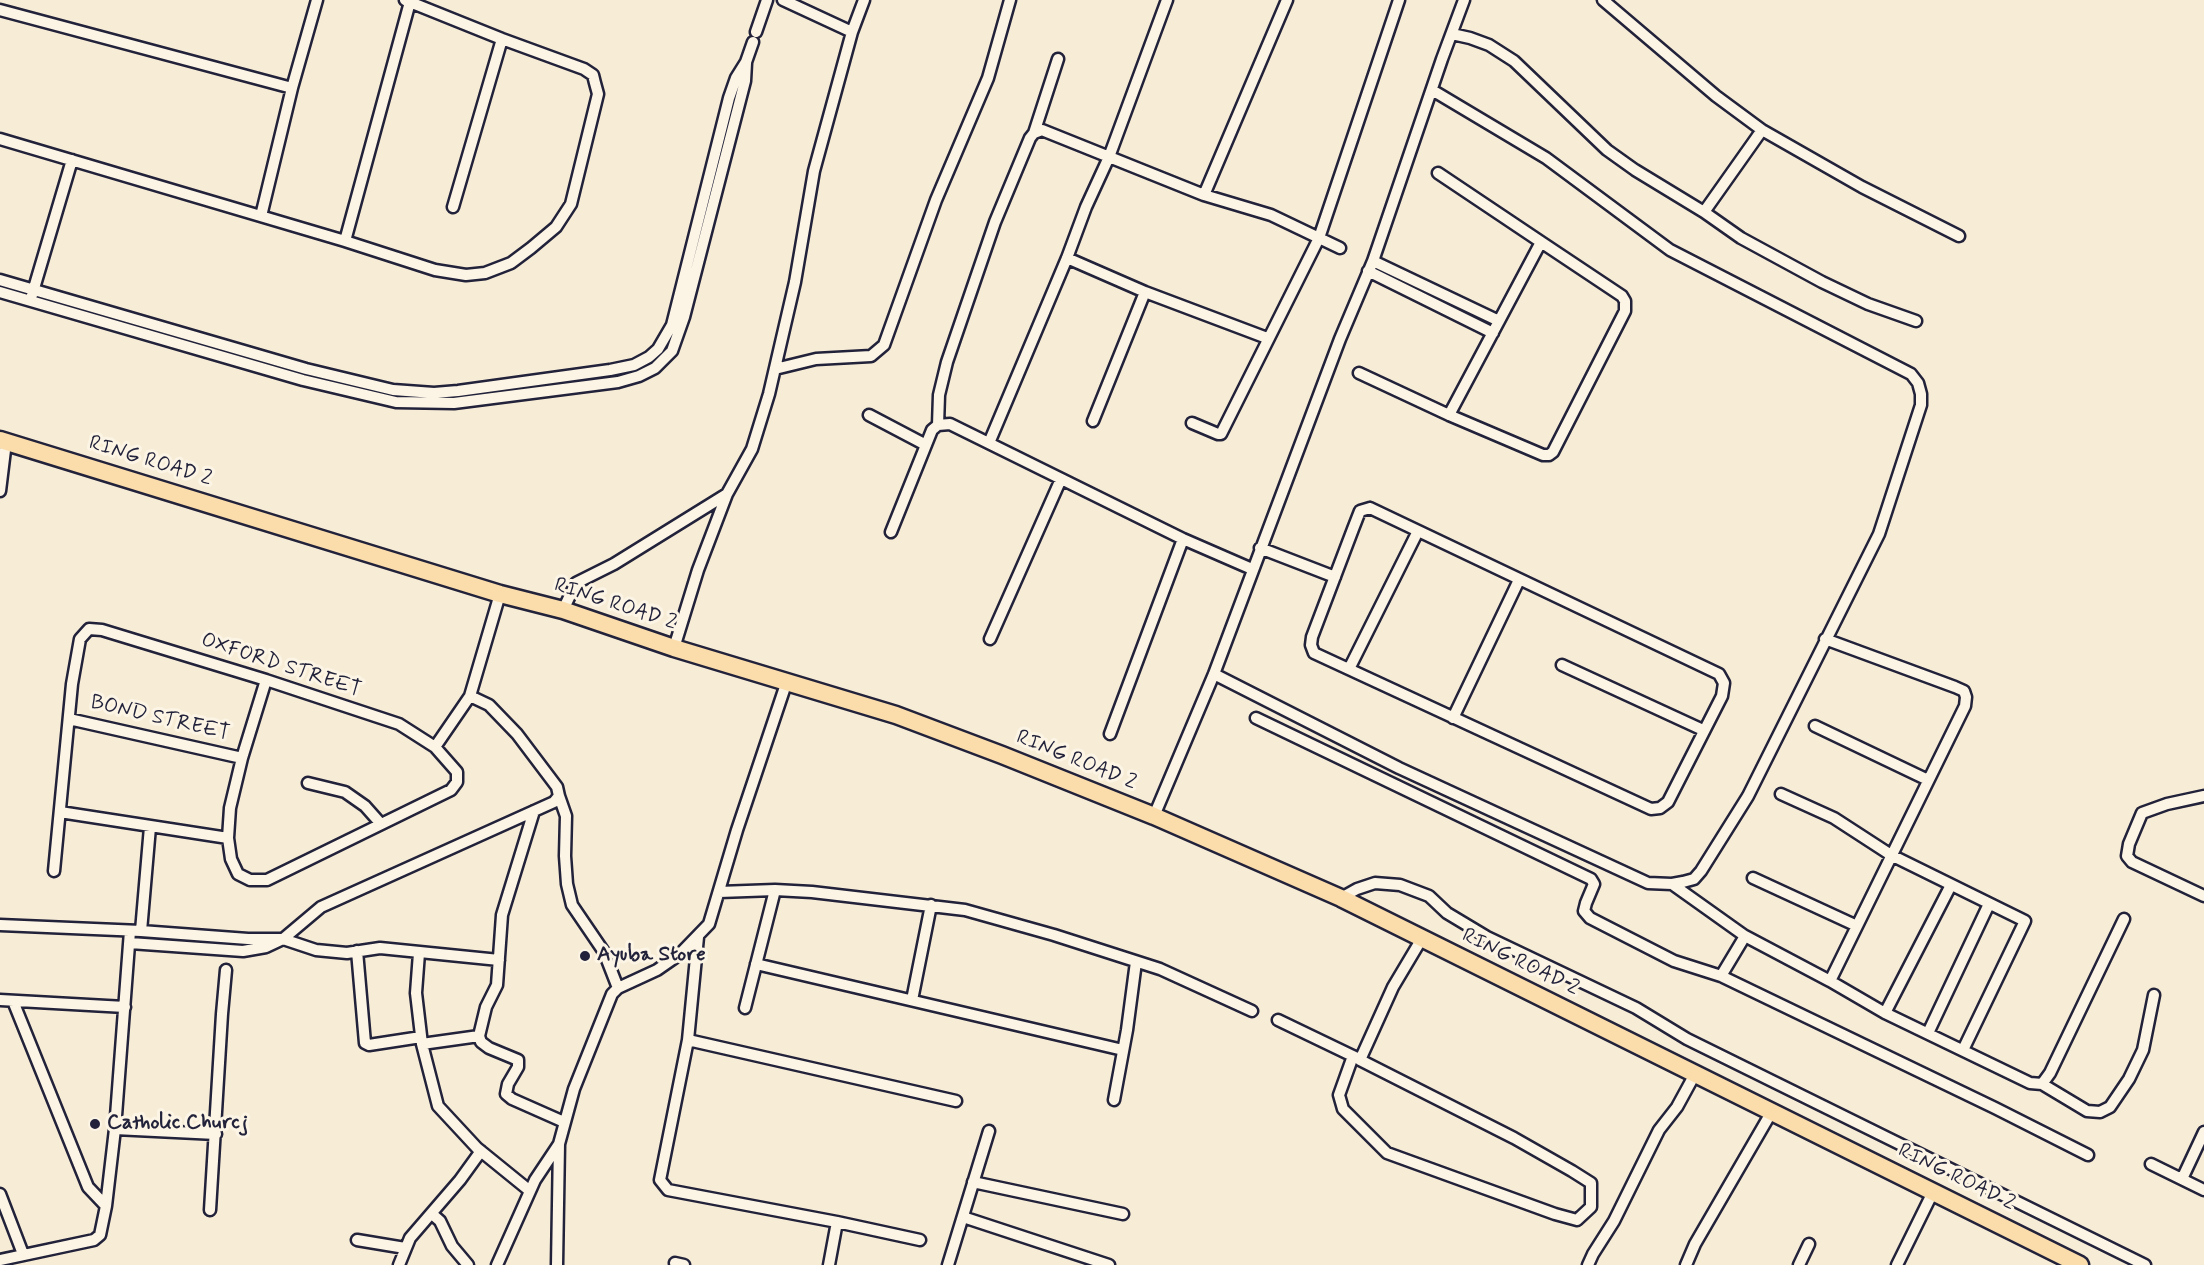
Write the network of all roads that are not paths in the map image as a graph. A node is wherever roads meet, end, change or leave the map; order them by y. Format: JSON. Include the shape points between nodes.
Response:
{"nodes":[{"id":1,"x":317,"y":0,"type":"edge"},
{"id":2,"x":767,"y":0,"type":"edge"},
{"id":3,"x":783,"y":0,"type":"edge"},
{"id":4,"x":864,"y":0,"type":"edge"},
{"id":5,"x":1010,"y":0,"type":"edge"},
{"id":6,"x":1167,"y":0,"type":"edge"},
{"id":7,"x":1287,"y":0,"type":"edge"},
{"id":8,"x":1399,"y":0,"type":"edge"},
{"id":9,"x":1464,"y":0,"type":"edge"},
{"id":10,"x":1603,"y":0,"type":"edge"},
{"id":11,"x":407,"y":1,"type":"edge"},
{"id":12,"x":0,"y":10,"type":"edge"},
{"id":13,"x":852,"y":32,"type":"junction"},
{"id":14,"x":1452,"y":34,"type":"junction"},
{"id":15,"x":502,"y":39,"type":"junction"},
{"id":16,"x":1058,"y":59,"type":"dead end"},
{"id":17,"x":292,"y":88,"type":"junction"},
{"id":18,"x":1432,"y":90,"type":"junction"},
{"id":19,"x":1762,"y":130,"type":"junction"},
{"id":20,"x":1034,"y":133,"type":"junction"},
{"id":21,"x":0,"y":139,"type":"edge"},
{"id":22,"x":1109,"y":157,"type":"junction"},
{"id":23,"x":72,"y":160,"type":"junction"},
{"id":24,"x":1438,"y":173,"type":"dead end"},
{"id":25,"x":1204,"y":195,"type":"junction"},
{"id":26,"x":453,"y":207,"type":"dead end"},
{"id":27,"x":1704,"y":212,"type":"junction"},
{"id":28,"x":261,"y":216,"type":"junction"},
{"id":29,"x":1959,"y":236,"type":"dead end"},
{"id":30,"x":1319,"y":238,"type":"junction"},
{"id":31,"x":699,"y":239,"type":"junction"},
{"id":32,"x":345,"y":241,"type":"junction"},
{"id":33,"x":1540,"y":242,"type":"junction"},
{"id":34,"x":1340,"y":248,"type":"dead end"},
{"id":35,"x":1067,"y":258,"type":"junction"},
{"id":36,"x":1373,"y":261,"type":"junction"},
{"id":37,"x":1368,"y":272,"type":"junction"},
{"id":38,"x":0,"y":280,"type":"edge"},
{"id":39,"x":0,"y":292,"type":"edge"},
{"id":40,"x":1145,"y":292,"type":"junction"},
{"id":41,"x":32,"y":296,"type":"junction"},
{"id":42,"x":1499,"y":321,"type":"junction"},
{"id":43,"x":1916,"y":321,"type":"dead end"},
{"id":44,"x":1493,"y":333,"type":"junction"},
{"id":45,"x":1267,"y":338,"type":"junction"},
{"id":46,"x":306,"y":369,"type":"junction"},
{"id":47,"x":775,"y":369,"type":"junction"},
{"id":48,"x":1359,"y":373,"type":"dead end"},
{"id":49,"x":303,"y":380,"type":"junction"},
{"id":50,"x":869,"y":415,"type":"dead end"},
{"id":51,"x":1449,"y":415,"type":"junction"},
{"id":52,"x":1093,"y":421,"type":"dead end"},
{"id":53,"x":1192,"y":423,"type":"dead end"},
{"id":54,"x":938,"y":424,"type":"junction"},
{"id":55,"x":3,"y":441,"type":"edge"},
{"id":56,"x":989,"y":442,"type":"junction"},
{"id":57,"x":926,"y":445,"type":"junction"},
{"id":58,"x":1061,"y":479,"type":"junction"},
{"id":59,"x":0,"y":491,"type":"edge"},
{"id":60,"x":727,"y":494,"type":"junction"},
{"id":61,"x":1418,"y":531,"type":"junction"},
{"id":62,"x":891,"y":532,"type":"dead end"},
{"id":63,"x":1183,"y":538,"type":"junction"},
{"id":64,"x":1260,"y":548,"type":"junction"},
{"id":65,"x":1252,"y":569,"type":"junction"},
{"id":66,"x":1335,"y":577,"type":"junction"},
{"id":67,"x":1519,"y":580,"type":"junction"},
{"id":68,"x":500,"y":594,"type":"junction"},
{"id":69,"x":563,"y":610,"type":"junction"},
{"id":70,"x":990,"y":639,"type":"dead end"},
{"id":71,"x":1825,"y":639,"type":"junction"},
{"id":72,"x":674,"y":648,"type":"junction"},
{"id":73,"x":1562,"y":665,"type":"dead end"},
{"id":74,"x":1349,"y":669,"type":"junction"},
{"id":75,"x":1214,"y":674,"type":"junction"},
{"id":76,"x":266,"y":680,"type":"junction"},
{"id":77,"x":787,"y":681,"type":"junction"},
{"id":78,"x":470,"y":696,"type":"junction"},
{"id":79,"x":69,"y":718,"type":"junction"},
{"id":80,"x":1256,"y":718,"type":"dead end"},
{"id":81,"x":1453,"y":718,"type":"junction"},
{"id":82,"x":1815,"y":726,"type":"dead end"},
{"id":83,"x":1703,"y":730,"type":"junction"},
{"id":84,"x":1110,"y":734,"type":"dead end"},
{"id":85,"x":435,"y":747,"type":"junction"},
{"id":86,"x":242,"y":758,"type":"junction"},
{"id":87,"x":1928,"y":780,"type":"junction"},
{"id":88,"x":308,"y":783,"type":"dead end"},
{"id":89,"x":1781,"y":794,"type":"dead end"},
{"id":90,"x":559,"y":796,"type":"junction"},
{"id":91,"x":2204,"y":796,"type":"edge"},
{"id":92,"x":534,"y":811,"type":"junction"},
{"id":93,"x":60,"y":812,"type":"junction"},
{"id":94,"x":1154,"y":816,"type":"junction"},
{"id":95,"x":381,"y":824,"type":"junction"},
{"id":96,"x":150,"y":827,"type":"junction"},
{"id":97,"x":228,"y":838,"type":"junction"},
{"id":98,"x":1892,"y":855,"type":"junction"},
{"id":99,"x":54,"y":871,"type":"dead end"},
{"id":100,"x":1753,"y":878,"type":"dead end"},
{"id":101,"x":1672,"y":884,"type":"junction"},
{"id":102,"x":1951,"y":885,"type":"junction"},
{"id":103,"x":775,"y":890,"type":"junction"},
{"id":104,"x":719,"y":892,"type":"junction"},
{"id":105,"x":2204,"y":896,"type":"edge"},
{"id":106,"x":1341,"y":898,"type":"junction"},
{"id":107,"x":1989,"y":904,"type":"junction"},
{"id":108,"x":931,"y":905,"type":"junction"},
{"id":109,"x":2124,"y":919,"type":"dead end"},
{"id":110,"x":0,"y":925,"type":"edge"},
{"id":111,"x":1857,"y":926,"type":"junction"},
{"id":112,"x":136,"y":931,"type":"junction"},
{"id":113,"x":1745,"y":936,"type":"junction"},
{"id":114,"x":698,"y":937,"type":"junction"},
{"id":115,"x":284,"y":939,"type":"junction"},
{"id":116,"x":1421,"y":939,"type":"junction"},
{"id":117,"x":130,"y":946,"type":"junction"},
{"id":118,"x":357,"y":951,"type":"junction"},
{"id":119,"x":419,"y":953,"type":"junction"},
{"id":120,"x":499,"y":960,"type":"junction"},
{"id":121,"x":1136,"y":962,"type":"junction"},
{"id":122,"x":756,"y":964,"type":"junction"},
{"id":123,"x":226,"y":970,"type":"dead end"},
{"id":124,"x":1721,"y":976,"type":"junction"},
{"id":125,"x":1830,"y":981,"type":"junction"},
{"id":126,"x":618,"y":988,"type":"junction"},
{"id":127,"x":2154,"y":995,"type":"dead end"},
{"id":128,"x":0,"y":1000,"type":"edge"},
{"id":129,"x":912,"y":1000,"type":"junction"},
{"id":130,"x":13,"y":1001,"type":"junction"},
{"id":131,"x":125,"y":1007,"type":"junction"},
{"id":132,"x":745,"y":1008,"type":"dead end"},
{"id":133,"x":1252,"y":1011,"type":"dead end"},
{"id":134,"x":1885,"y":1013,"type":"junction"},
{"id":135,"x":1278,"y":1020,"type":"dead end"},
{"id":136,"x":1928,"y":1033,"type":"junction"},
{"id":137,"x":479,"y":1036,"type":"junction"},
{"id":138,"x":422,"y":1040,"type":"junction"},
{"id":139,"x":688,"y":1040,"type":"junction"},
{"id":140,"x":1123,"y":1050,"type":"junction"},
{"id":141,"x":1963,"y":1050,"type":"junction"},
{"id":142,"x":1356,"y":1058,"type":"junction"},
{"id":143,"x":1695,"y":1074,"type":"junction"},
{"id":144,"x":2042,"y":1084,"type":"junction"},
{"id":145,"x":1114,"y":1100,"type":"dead end"},
{"id":146,"x":956,"y":1101,"type":"dead end"},
{"id":147,"x":1771,"y":1113,"type":"junction"},
{"id":148,"x":564,"y":1122,"type":"junction"},
{"id":149,"x":115,"y":1130,"type":"junction"},
{"id":150,"x":989,"y":1131,"type":"dead end"},
{"id":151,"x":2204,"y":1132,"type":"edge"},
{"id":152,"x":216,"y":1134,"type":"junction"},
{"id":153,"x":559,"y":1144,"type":"junction"},
{"id":154,"x":481,"y":1151,"type":"junction"},
{"id":155,"x":2088,"y":1155,"type":"dead end"},
{"id":156,"x":2151,"y":1164,"type":"dead end"},
{"id":157,"x":2182,"y":1179,"type":"junction"},
{"id":158,"x":973,"y":1182,"type":"junction"},
{"id":159,"x":2204,"y":1190,"type":"edge"},
{"id":160,"x":530,"y":1191,"type":"junction"},
{"id":161,"x":1933,"y":1192,"type":"junction"},
{"id":162,"x":0,"y":1194,"type":"edge"},
{"id":163,"x":106,"y":1206,"type":"junction"},
{"id":164,"x":210,"y":1210,"type":"dead end"},
{"id":165,"x":432,"y":1214,"type":"junction"},
{"id":166,"x":1123,"y":1214,"type":"dead end"},
{"id":167,"x":963,"y":1217,"type":"junction"},
{"id":168,"x":837,"y":1222,"type":"junction"},
{"id":169,"x":357,"y":1240,"type":"dead end"},
{"id":170,"x":920,"y":1240,"type":"dead end"},
{"id":171,"x":1809,"y":1244,"type":"dead end"},
{"id":172,"x":405,"y":1248,"type":"junction"},
{"id":173,"x":23,"y":1254,"type":"junction"},
{"id":174,"x":0,"y":1260,"type":"edge"},
{"id":175,"x":399,"y":1265,"type":"edge"},
{"id":176,"x":468,"y":1265,"type":"edge"},
{"id":177,"x":497,"y":1265,"type":"edge"},
{"id":178,"x":557,"y":1265,"type":"edge"},
{"id":179,"x":829,"y":1265,"type":"edge"},
{"id":180,"x":948,"y":1265,"type":"edge"},
{"id":181,"x":1109,"y":1265,"type":"edge"},
{"id":182,"x":1588,"y":1265,"type":"edge"},
{"id":183,"x":1686,"y":1265,"type":"edge"},
{"id":184,"x":1799,"y":1265,"type":"edge"},
{"id":185,"x":1897,"y":1265,"type":"edge"},
{"id":186,"x":2080,"y":1265,"type":"edge"},
{"id":187,"x":2145,"y":1265,"type":"edge"}],
"edges":[{"from":1,"to":17,"type":"street"},
{"from":2,"to":31,"type":"street","via":[[746,62],[745,81]]},
{"from":3,"to":13,"type":"street"},
{"from":4,"to":13,"type":"street"},
{"from":5,"to":47,"type":"street","via":[[988,78],[936,200],[884,345],[871,356],[816,359]]},
{"from":6,"to":22,"type":"street"},
{"from":7,"to":25,"type":"street"},
{"from":8,"to":30,"type":"street"},
{"from":9,"to":14,"type":"street"},
{"from":10,"to":19,"type":"street"},
{"from":11,"to":15,"type":"street"},
{"from":11,"to":32,"type":"street"},
{"from":12,"to":17,"type":"street"},
{"from":13,"to":47,"type":"street","via":[[814,171]]},
{"from":14,"to":18,"type":"street"},
{"from":14,"to":27,"type":"street","via":[[1489,45],[1514,61],[1607,150]]},
{"from":15,"to":26,"type":"street"},
{"from":15,"to":32,"type":"street","via":[[584,69],[596,83],[598,94],[571,204],[556,227],[510,263],[485,273],[466,275],[435,270]]},
{"from":16,"to":20,"type":"street"},
{"from":17,"to":28,"type":"street"},
{"from":18,"to":36,"type":"street"},
{"from":18,"to":71,"type":"street","via":[[1546,158],[1670,250],[1911,374],[1918,383],[1921,405],[1917,421],[1879,534]]},
{"from":19,"to":27,"type":"street"},
{"from":19,"to":29,"type":"street"},
{"from":20,"to":22,"type":"street","via":[[1042,130]]},
{"from":20,"to":54,"type":"street","via":[[995,222],[947,362],[939,395]]},
{"from":21,"to":23,"type":"street"},
{"from":22,"to":25,"type":"street"},
{"from":22,"to":35,"type":"street"},
{"from":23,"to":28,"type":"street"},
{"from":23,"to":41,"type":"street"},
{"from":24,"to":33,"type":"street"},
{"from":25,"to":30,"type":"street","via":[[1271,215]]},
{"from":27,"to":43,"type":"street","via":[[1741,238],[1822,282]]},
{"from":28,"to":32,"type":"street"},
{"from":30,"to":34,"type":"street"},
{"from":30,"to":45,"type":"street"},
{"from":31,"to":46,"type":"street","via":[[666,339],[649,357],[634,364],[435,393],[369,386]]},
{"from":31,"to":49,"type":"street","via":[[684,316],[672,351],[655,368],[639,376],[618,382],[424,403],[396,402]]},
{"from":33,"to":42,"type":"street"},
{"from":33,"to":51,"type":"street","via":[[1622,296],[1626,306],[1553,452],[1543,455]]},
{"from":35,"to":40,"type":"street"},
{"from":35,"to":56,"type":"street"},
{"from":36,"to":37,"type":"street"},
{"from":36,"to":42,"type":"street"},
{"from":37,"to":44,"type":"street"},
{"from":37,"to":64,"type":"street"},
{"from":38,"to":41,"type":"street"},
{"from":39,"to":41,"type":"street"},
{"from":40,"to":45,"type":"street"},
{"from":40,"to":52,"type":"street"},
{"from":41,"to":46,"type":"street"},
{"from":41,"to":49,"type":"street"},
{"from":42,"to":44,"type":"street"},
{"from":44,"to":51,"type":"street"},
{"from":45,"to":53,"type":"street","via":[[1221,434]]},
{"from":46,"to":49,"type":"street"},
{"from":47,"to":60,"type":"street","via":[[752,450]]},
{"from":48,"to":51,"type":"street"},
{"from":50,"to":57,"type":"street"},
{"from":54,"to":56,"type":"street","via":[[950,424]]},
{"from":54,"to":57,"type":"street"},
{"from":55,"to":59,"type":"street"},
{"from":55,"to":68,"type":"main road","name":"RING ROAD 2"},
{"from":56,"to":58,"type":"street"},
{"from":57,"to":62,"type":"street"},
{"from":58,"to":63,"type":"street"},
{"from":58,"to":70,"type":"street"},
{"from":60,"to":69,"type":"street","via":[[576,583]]},
{"from":60,"to":72,"type":"street"},
{"from":61,"to":66,"type":"street","via":[[1370,508],[1360,511]]},
{"from":61,"to":67,"type":"street"},
{"from":61,"to":74,"type":"street"},
{"from":63,"to":65,"type":"street"},
{"from":63,"to":84,"type":"street"},
{"from":64,"to":65,"type":"street"},
{"from":64,"to":66,"type":"street"},
{"from":65,"to":75,"type":"street"},
{"from":66,"to":74,"type":"street","via":[[1311,645],[1314,653]]},
{"from":67,"to":81,"type":"street"},
{"from":67,"to":83,"type":"street","via":[[1719,674],[1724,683],[1722,696]]},
{"from":68,"to":69,"type":"main road","name":"RING ROAD 2"},
{"from":68,"to":78,"type":"street"},
{"from":69,"to":72,"type":"main road","name":"RING ROAD 2"},
{"from":71,"to":87,"type":"street","via":[[1964,691],[1965,705]]},
{"from":71,"to":101,"type":"street","via":[[1748,796],[1701,871],[1694,879]]},
{"from":72,"to":77,"type":"main road","name":"RING ROAD 2"},
{"from":73,"to":83,"type":"street"},
{"from":74,"to":81,"type":"street"},
{"from":75,"to":94,"type":"street"},
{"from":75,"to":101,"type":"street","via":[[1399,768],[1561,844],[1648,883]]},
{"from":76,"to":79,"type":"street","name":"OXFORD STREET","via":[[89,629],[80,639]]},
{"from":76,"to":85,"type":"street","name":"OXFORD STREET","via":[[399,724]]},
{"from":76,"to":86,"type":"street"},
{"from":77,"to":94,"type":"main road","name":"RING ROAD 2","via":[[906,719]]},
{"from":77,"to":104,"type":"street"},
{"from":78,"to":85,"type":"street"},
{"from":78,"to":90,"type":"street","via":[[489,705],[517,734],[557,787]]},
{"from":79,"to":86,"type":"street","name":"BOND STREET"},
{"from":79,"to":93,"type":"street"},
{"from":80,"to":124,"type":"street","via":[[1591,879],[1594,884],[1584,911],[1590,918],[1674,961]]},
{"from":81,"to":83,"type":"street","via":[[1651,809],[1668,802]]},
{"from":82,"to":87,"type":"street"},
{"from":85,"to":95,"type":"street","name":"OXFORD STREET","via":[[457,771],[458,782],[451,790]]},
{"from":86,"to":97,"type":"street","via":[[230,808]]},
{"from":87,"to":98,"type":"street"},
{"from":88,"to":95,"type":"street","via":[[345,792],[360,801]]},
{"from":89,"to":98,"type":"street","via":[[1834,818]]},
{"from":90,"to":92,"type":"street"},
{"from":90,"to":126,"type":"street","via":[[566,816],[565,856],[572,905],[604,952]]},
{"from":91,"to":105,"type":"street","via":[[2142,813],[2127,856],[2132,862]]},
{"from":92,"to":115,"type":"street","via":[[321,907]]},
{"from":92,"to":120,"type":"street","via":[[502,915]]},
{"from":93,"to":96,"type":"street"},
{"from":93,"to":99,"type":"street"},
{"from":94,"to":106,"type":"main road","name":"RING ROAD 2"},
{"from":95,"to":97,"type":"street","via":[[267,880],[250,880],[238,874]]},
{"from":96,"to":97,"type":"street"},
{"from":96,"to":112,"type":"street"},
{"from":98,"to":102,"type":"street"},
{"from":98,"to":111,"type":"street"},
{"from":100,"to":111,"type":"street"},
{"from":101,"to":113,"type":"street"},
{"from":102,"to":107,"type":"street"},
{"from":102,"to":134,"type":"street"},
{"from":103,"to":104,"type":"street"},
{"from":103,"to":108,"type":"street"},
{"from":103,"to":122,"type":"street"},
{"from":104,"to":114,"type":"street","via":[[709,924]]},
{"from":106,"to":116,"type":"main road","name":"RING ROAD 2"},
{"from":106,"to":187,"type":"street","via":[[1375,883],[1400,885],[1429,896],[1446,913],[1487,937]]},
{"from":107,"to":136,"type":"street"},
{"from":107,"to":141,"type":"street","via":[[2025,921]]},
{"from":108,"to":121,"type":"street","via":[[965,910]]},
{"from":108,"to":129,"type":"street"},
{"from":109,"to":144,"type":"street"},
{"from":110,"to":112,"type":"street"},
{"from":111,"to":125,"type":"street"},
{"from":112,"to":115,"type":"street"},
{"from":112,"to":117,"type":"street"},
{"from":113,"to":124,"type":"street"},
{"from":113,"to":125,"type":"street"},
{"from":114,"to":126,"type":"street","via":[[657,970]]},
{"from":114,"to":139,"type":"street"},
{"from":115,"to":117,"type":"street","via":[[243,951]]},
{"from":115,"to":118,"type":"street","via":[[316,950]]},
{"from":116,"to":142,"type":"street"},
{"from":116,"to":143,"type":"main road","name":"RING ROAD 2"},
{"from":117,"to":131,"type":"street"},
{"from":118,"to":119,"type":"street","via":[[380,948]]},
{"from":118,"to":138,"type":"street","via":[[365,1043]]},
{"from":119,"to":120,"type":"street"},
{"from":119,"to":138,"type":"street","via":[[416,993]]},
{"from":120,"to":137,"type":"street","via":[[497,986],[486,1007]]},
{"from":121,"to":133,"type":"street"},
{"from":121,"to":140,"type":"street"},
{"from":122,"to":129,"type":"street"},
{"from":122,"to":132,"type":"street"},
{"from":123,"to":152,"type":"street"},
{"from":124,"to":155,"type":"street"},
{"from":125,"to":134,"type":"street"},
{"from":126,"to":148,"type":"street","via":[[612,994]]},
{"from":127,"to":144,"type":"street","via":[[2143,1050],[2110,1107],[2100,1112],[2087,1111]]},
{"from":128,"to":130,"type":"street"},
{"from":129,"to":140,"type":"street"},
{"from":130,"to":131,"type":"street"},
{"from":130,"to":163,"type":"street","via":[[88,1187]]},
{"from":131,"to":149,"type":"street"},
{"from":134,"to":136,"type":"street"},
{"from":135,"to":142,"type":"street"},
{"from":136,"to":141,"type":"street"},
{"from":137,"to":138,"type":"street"},
{"from":137,"to":148,"type":"street","via":[[489,1048],[518,1060],[506,1094]]},
{"from":138,"to":154,"type":"street","via":[[438,1106]]},
{"from":139,"to":146,"type":"street"},
{"from":139,"to":168,"type":"street","via":[[660,1180],[668,1190]]},
{"from":140,"to":145,"type":"street"},
{"from":141,"to":144,"type":"street","via":[[2030,1083]]},
{"from":142,"to":142,"type":"street","via":[[1339,1095],[1343,1109],[1387,1153],[1555,1215],[1577,1220],[1592,1207],[1591,1183],[1572,1171]]},
{"from":143,"to":147,"type":"main road","name":"RING ROAD 2"},
{"from":143,"to":182,"type":"street","via":[[1659,1130]]},
{"from":147,"to":161,"type":"main road","name":"RING ROAD 2"},
{"from":147,"to":183,"type":"street"},
{"from":148,"to":153,"type":"street"},
{"from":149,"to":152,"type":"street"},
{"from":149,"to":163,"type":"street"},
{"from":150,"to":158,"type":"street"},
{"from":151,"to":157,"type":"street"},
{"from":152,"to":164,"type":"street"},
{"from":153,"to":160,"type":"street"},
{"from":153,"to":178,"type":"street"},
{"from":154,"to":160,"type":"street"},
{"from":154,"to":165,"type":"street"},
{"from":156,"to":157,"type":"street"},
{"from":157,"to":159,"type":"street"},
{"from":158,"to":166,"type":"street"},
{"from":158,"to":167,"type":"street"},
{"from":160,"to":177,"type":"street"},
{"from":161,"to":185,"type":"street"},
{"from":161,"to":186,"type":"main road","name":"RING ROAD 2"},
{"from":162,"to":173,"type":"street"},
{"from":163,"to":173,"type":"street","via":[[100,1235],[94,1240]]},
{"from":165,"to":172,"type":"street"},
{"from":165,"to":176,"type":"street"},
{"from":167,"to":180,"type":"street"},
{"from":167,"to":181,"type":"street"},
{"from":168,"to":170,"type":"street"},
{"from":168,"to":179,"type":"street"},
{"from":169,"to":172,"type":"street"},
{"from":171,"to":184,"type":"street"},
{"from":172,"to":175,"type":"street"},
{"from":173,"to":174,"type":"street"}]}
